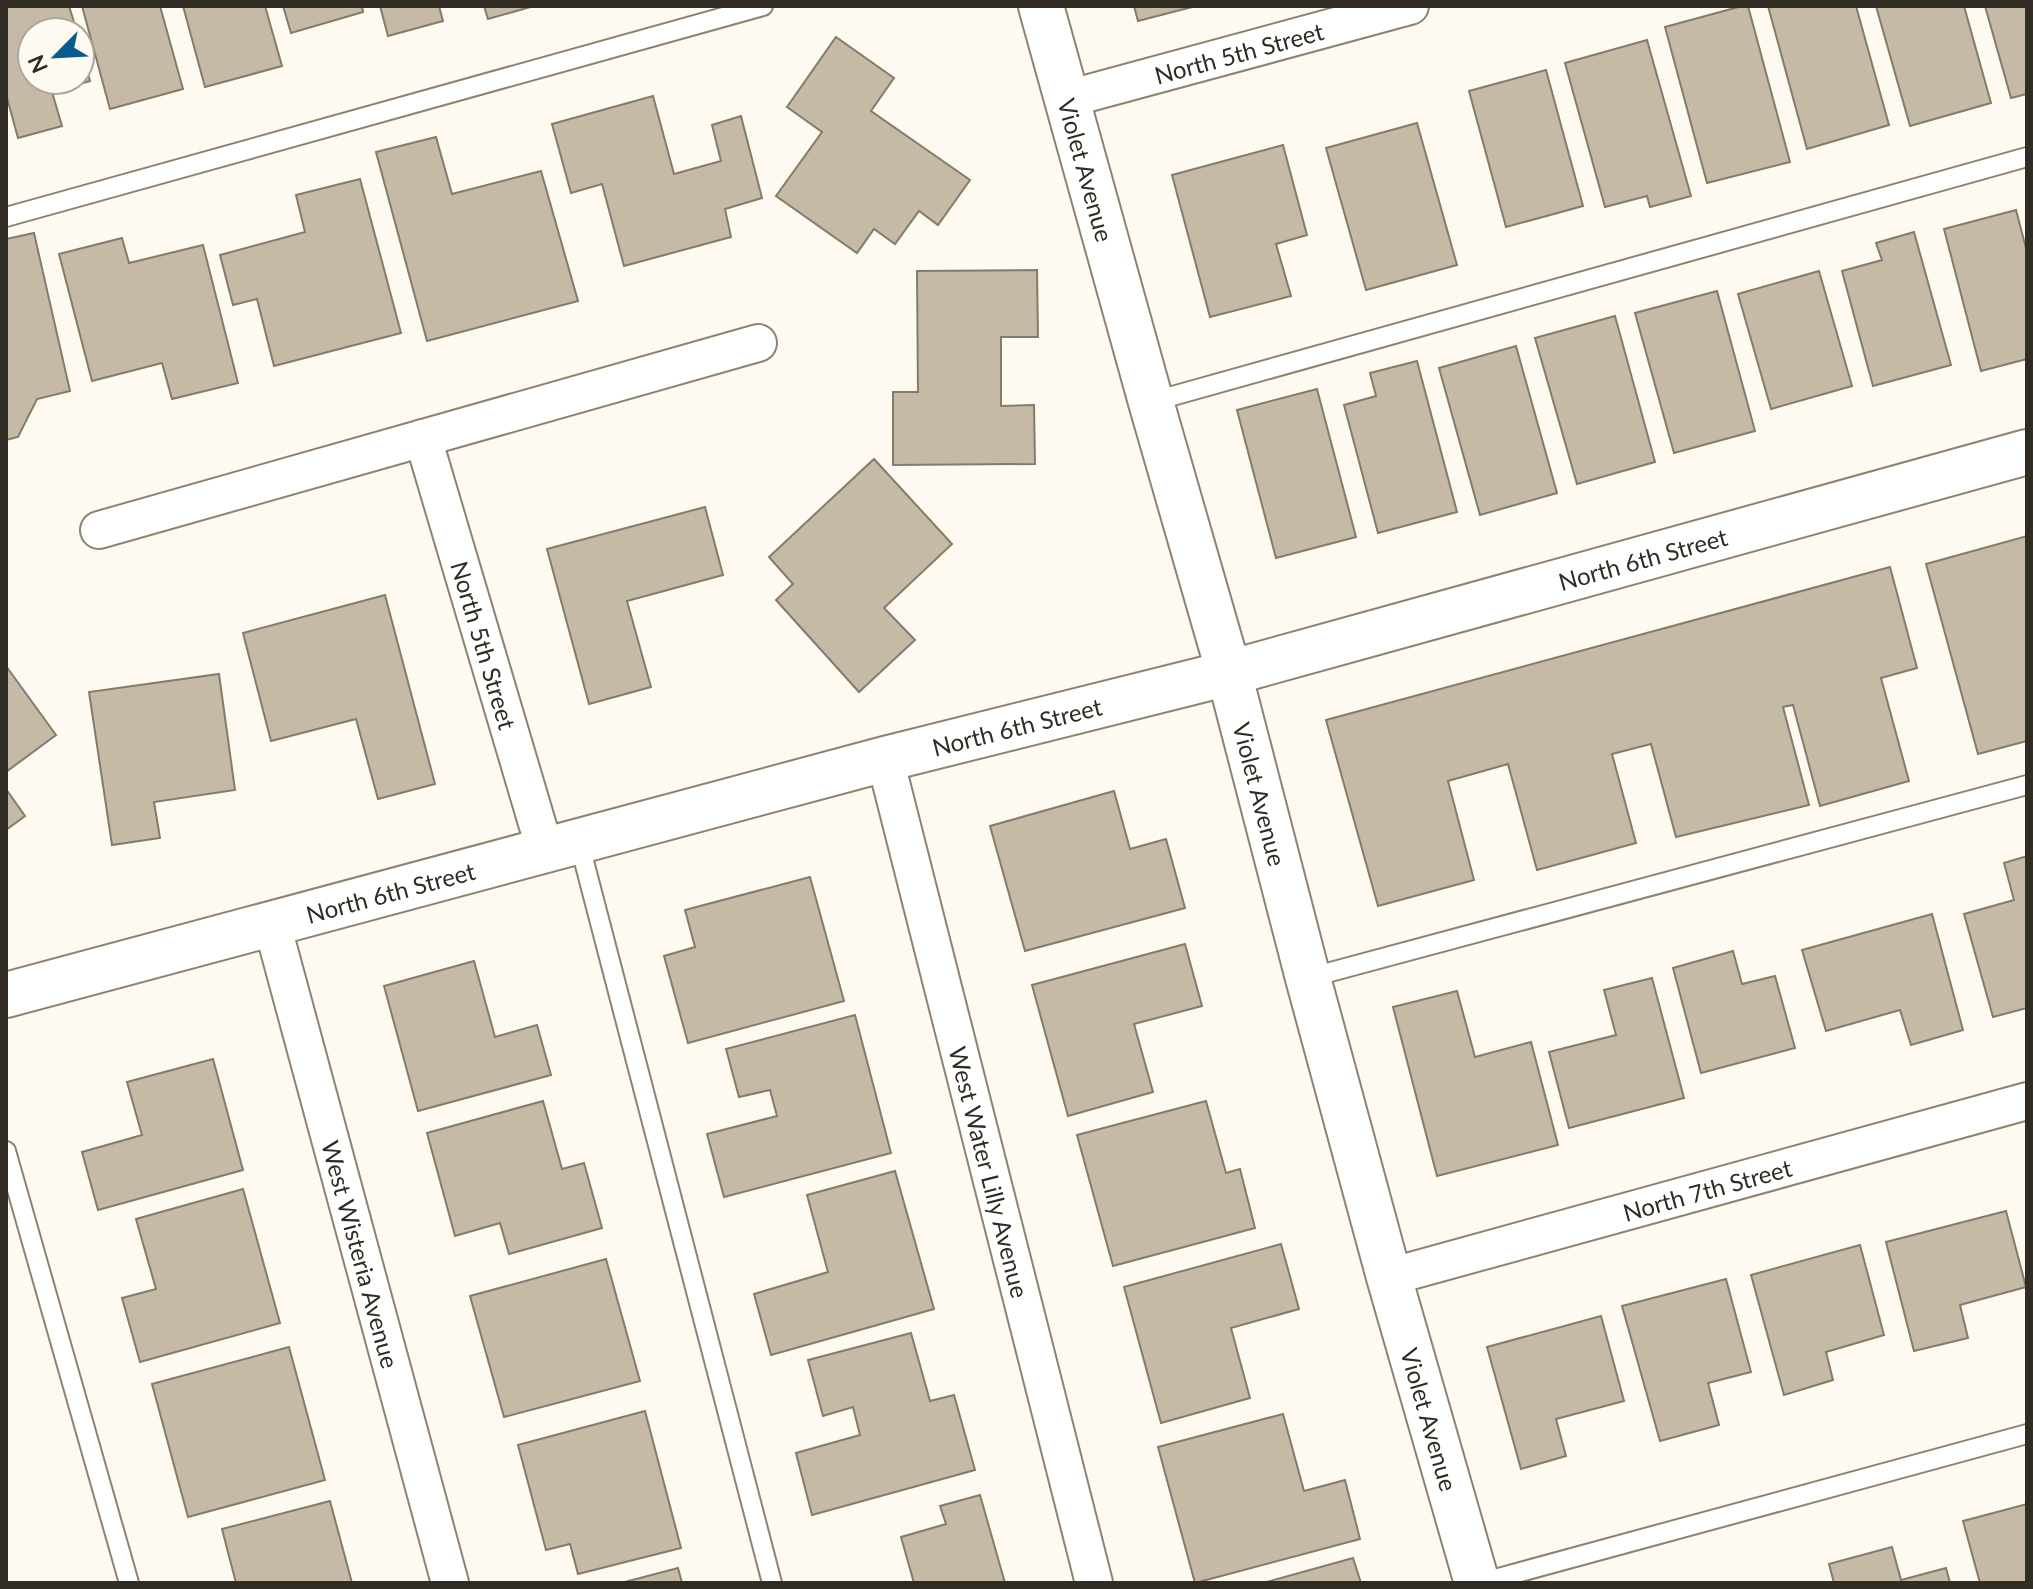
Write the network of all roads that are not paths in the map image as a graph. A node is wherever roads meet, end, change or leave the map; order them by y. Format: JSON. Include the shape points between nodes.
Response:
{"nodes":[{"id":1,"x":763,"y":6,"type":"edge"},
{"id":2,"x":1041,"y":6,"type":"edge"},
{"id":3,"x":1410,"y":6,"type":"edge"},
{"id":4,"x":1067,"y":99,"type":"junction"},
{"id":5,"x":2027,"y":157,"type":"edge"},
{"id":6,"x":6,"y":217,"type":"edge"},
{"id":7,"x":758,"y":343,"type":"dead end"},
{"id":8,"x":1151,"y":402,"type":"junction"},
{"id":9,"x":423,"y":438,"type":"junction"},
{"id":10,"x":2027,"y":452,"type":"edge"},
{"id":11,"x":99,"y":530,"type":"dead end"},
{"id":12,"x":1229,"y":673,"type":"junction"},
{"id":13,"x":885,"y":759,"type":"junction"},
{"id":14,"x":2027,"y":785,"type":"edge"},
{"id":15,"x":562,"y":846,"type":"junction"},
{"id":16,"x":272,"y":924,"type":"junction"},
{"id":17,"x":1308,"y":978,"type":"junction"},
{"id":18,"x":6,"y":995,"type":"edge"},
{"id":19,"x":2027,"y":1101,"type":"edge"},
{"id":20,"x":6,"y":1151,"type":"edge"},
{"id":21,"x":1389,"y":1277,"type":"junction"},
{"id":22,"x":2027,"y":1434,"type":"edge"},
{"id":23,"x":129,"y":1583,"type":"edge"},
{"id":24,"x":450,"y":1583,"type":"edge"},
{"id":25,"x":772,"y":1583,"type":"edge"},
{"id":26,"x":1094,"y":1583,"type":"edge"},
{"id":27,"x":1478,"y":1583,"type":"edge"}],
"edges":[{"from":1,"to":6,"type":"lane"},
{"from":2,"to":4,"type":"street","name":"Violet Avenue"},
{"from":3,"to":4,"type":"street","name":"North 5th Street"},
{"from":4,"to":8,"type":"street","name":"Violet Avenue"},
{"from":5,"to":8,"type":"lane"},
{"from":7,"to":9,"type":"street"},
{"from":8,"to":12,"type":"street","name":"Violet Avenue"},
{"from":9,"to":11,"type":"street"},
{"from":9,"to":15,"type":"street","name":"North 5th Street"},
{"from":10,"to":12,"type":"street","name":"North 6th Street"},
{"from":12,"to":13,"type":"street","name":"North 6th Street"},
{"from":12,"to":17,"type":"street","name":"Violet Avenue"},
{"from":13,"to":15,"type":"street","name":"North 6th Street"},
{"from":13,"to":26,"type":"street","name":"West Water Lilly Avenue"},
{"from":14,"to":17,"type":"lane"},
{"from":15,"to":16,"type":"street","name":"North 6th Street"},
{"from":15,"to":25,"type":"lane"},
{"from":16,"to":18,"type":"street","name":"North 6th Street"},
{"from":16,"to":24,"type":"street","name":"West Wisteria Avenue"},
{"from":17,"to":21,"type":"street","name":"Violet Avenue"},
{"from":19,"to":21,"type":"street","name":"North 7th Street"},
{"from":20,"to":23,"type":"lane"},
{"from":21,"to":27,"type":"street","name":"Violet Avenue"},
{"from":22,"to":27,"type":"lane"}]}
